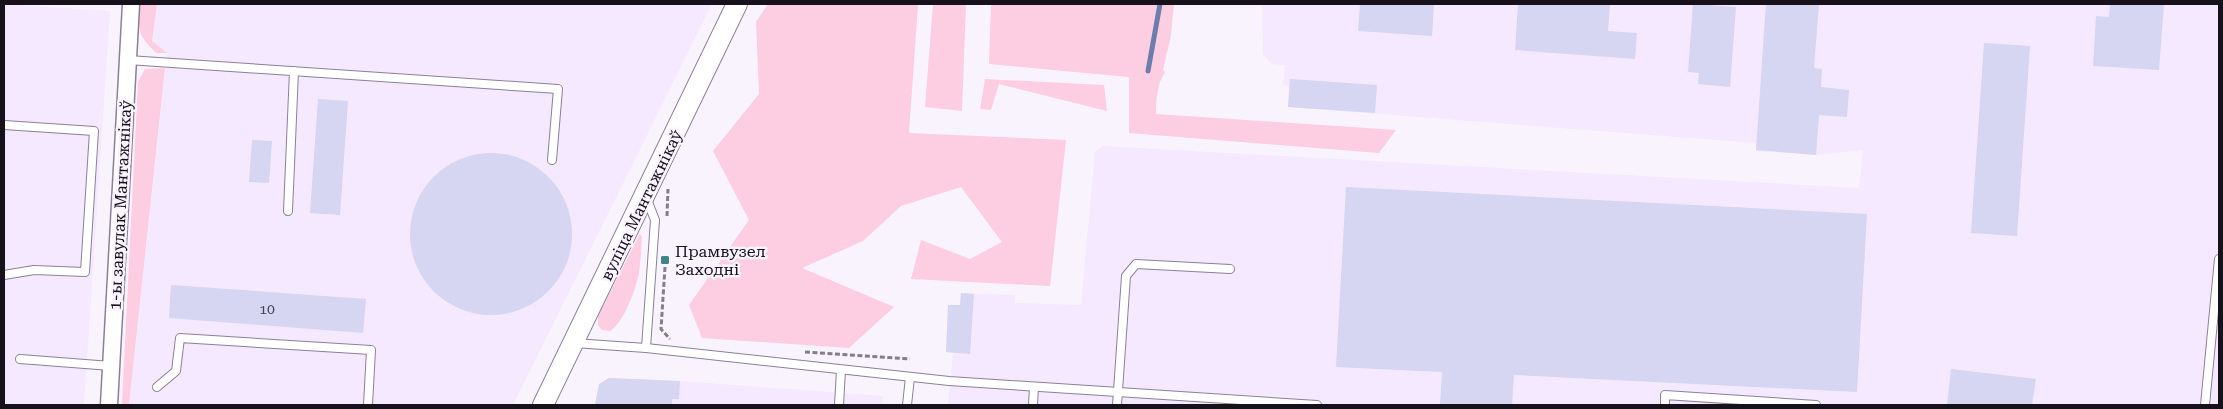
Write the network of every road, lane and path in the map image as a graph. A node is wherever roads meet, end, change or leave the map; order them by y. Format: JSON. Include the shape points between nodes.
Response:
{"nodes":[{"id":1,"x":131,"y":4,"type":"edge"},
{"id":2,"x":738,"y":4,"type":"edge"},
{"id":3,"x":128,"y":60,"type":"junction"},
{"id":4,"x":294,"y":71,"type":"junction"},
{"id":5,"x":4,"y":125,"type":"edge"},
{"id":6,"x":552,"y":160,"type":"dead end"},
{"id":7,"x":668,"y":185,"type":"dead end"},
{"id":8,"x":646,"y":196,"type":"junction"},
{"id":9,"x":288,"y":211,"type":"dead end"},
{"id":10,"x":666,"y":224,"type":"dead end"},
{"id":11,"x":2219,"y":259,"type":"edge"},
{"id":12,"x":1230,"y":269,"type":"dead end"},
{"id":13,"x":4,"y":275,"type":"edge"},
{"id":14,"x":663,"y":293,"type":"dead end"},
{"id":15,"x":675,"y":342,"type":"dead end"},
{"id":16,"x":573,"y":343,"type":"junction"},
{"id":17,"x":646,"y":348,"type":"junction"},
{"id":18,"x":801,"y":352,"type":"dead end"},
{"id":19,"x":20,"y":359,"type":"dead end"},
{"id":20,"x":910,"y":359,"type":"dead end"},
{"id":21,"x":111,"y":366,"type":"junction"},
{"id":22,"x":841,"y":370,"type":"junction"},
{"id":23,"x":910,"y":377,"type":"junction"},
{"id":24,"x":156,"y":387,"type":"dead end"},
{"id":25,"x":1034,"y":387,"type":"junction"},
{"id":26,"x":1117,"y":392,"type":"junction"},
{"id":27,"x":1240,"y":403,"type":"edge"},
{"id":28,"x":109,"y":405,"type":"edge"},
{"id":29,"x":368,"y":405,"type":"edge"},
{"id":30,"x":543,"y":405,"type":"edge"},
{"id":31,"x":839,"y":405,"type":"edge"},
{"id":32,"x":907,"y":405,"type":"edge"},
{"id":33,"x":1033,"y":405,"type":"edge"},
{"id":34,"x":1117,"y":405,"type":"edge"},
{"id":35,"x":1317,"y":405,"type":"edge"},
{"id":36,"x":1664,"y":405,"type":"edge"},
{"id":37,"x":1816,"y":405,"type":"edge"},
{"id":38,"x":2205,"y":405,"type":"edge"}],
"edges":[{"from":1,"to":3,"type":"street","name":"1-ы завулак Мантажнікаў"},
{"from":2,"to":8,"type":"street","name":"вуліца Мантажнікаў"},
{"from":3,"to":4,"type":"lane"},
{"from":3,"to":21,"type":"street","name":"1-ы завулак Мантажнікаў"},
{"from":4,"to":6,"type":"lane","via":[[558,89]]},
{"from":4,"to":9,"type":"lane"},
{"from":5,"to":13,"type":"lane","via":[[94,131],[85,272],[34,270]]},
{"from":7,"to":10,"type":"path"},
{"from":8,"to":16,"type":"street","name":"вуліца Мантажнікаў"},
{"from":8,"to":17,"type":"lane","via":[[655,220]]},
{"from":11,"to":38,"type":"lane"},
{"from":12,"to":26,"type":"lane","via":[[1136,264],[1126,276]]},
{"from":14,"to":15,"type":"path","via":[[661,329]]},
{"from":16,"to":17,"type":"lane"},
{"from":16,"to":30,"type":"street","name":"вуліца Мантажнікаў"},
{"from":17,"to":22,"type":"lane"},
{"from":18,"to":20,"type":"path"},
{"from":19,"to":21,"type":"lane"},
{"from":21,"to":28,"type":"street","name":"1-ы завулак Мантажнікаў"},
{"from":22,"to":23,"type":"lane"},
{"from":22,"to":31,"type":"lane"},
{"from":23,"to":25,"type":"lane"},
{"from":23,"to":32,"type":"lane"},
{"from":24,"to":29,"type":"lane","via":[[176,371],[180,338],[371,350]]},
{"from":25,"to":26,"type":"lane"},
{"from":25,"to":33,"type":"lane"},
{"from":26,"to":27,"type":"lane"},
{"from":26,"to":34,"type":"lane"},
{"from":27,"to":35,"type":"lane"},
{"from":36,"to":37,"type":"lane","via":[[1665,395]]}]}
